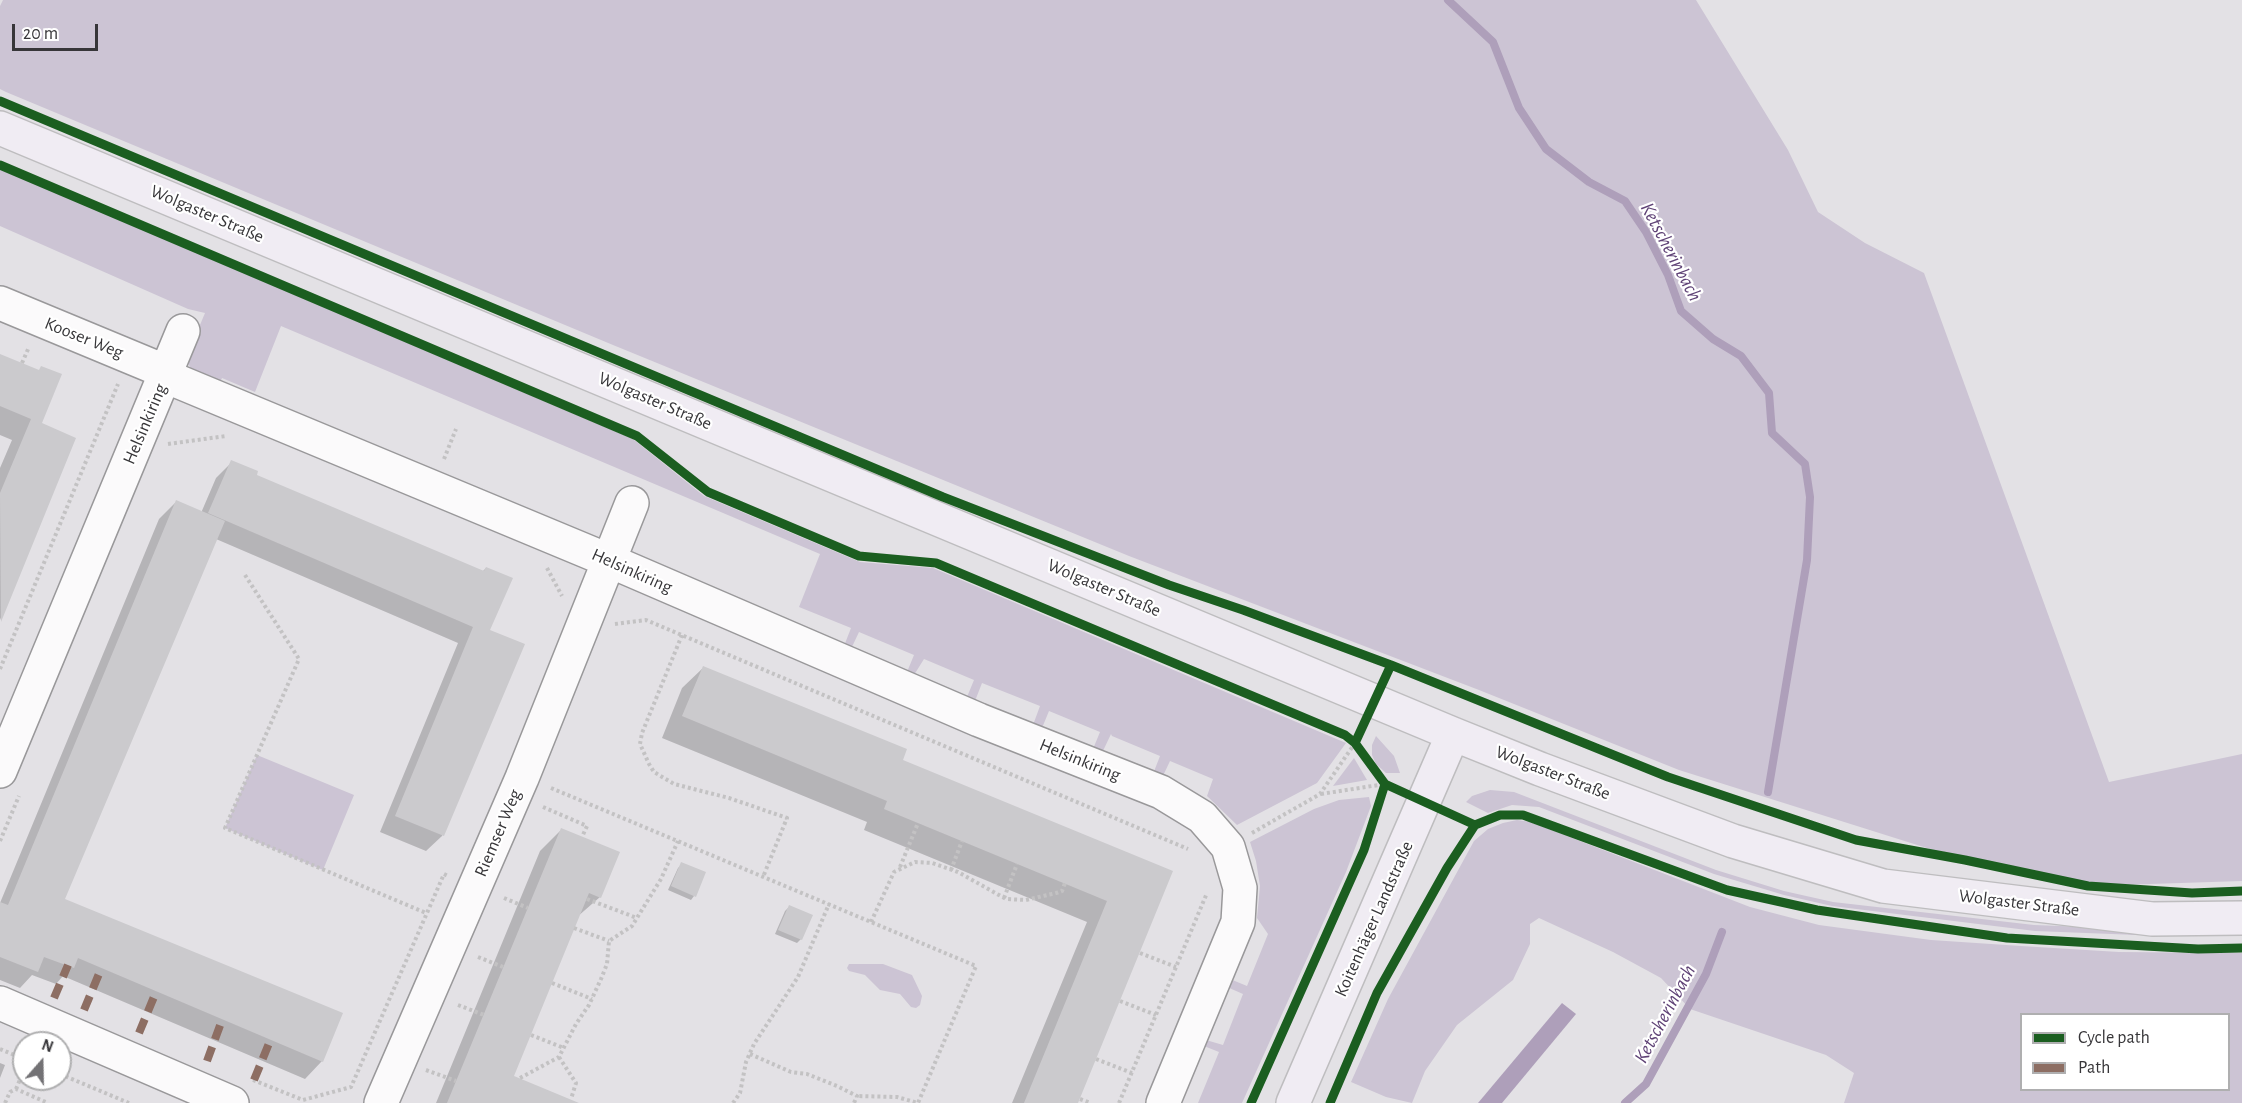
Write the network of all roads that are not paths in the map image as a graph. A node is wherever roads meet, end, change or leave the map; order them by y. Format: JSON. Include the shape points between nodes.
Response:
{"nodes":[{"id":1,"x":0,"y":128,"type":"edge"},
{"id":2,"x":0,"y":303,"type":"edge"},
{"id":3,"x":183,"y":331,"type":"dead end"},
{"id":4,"x":165,"y":376,"type":"junction"},
{"id":5,"x":632,"y":503,"type":"dead end"},
{"id":6,"x":610,"y":561,"type":"junction"},
{"id":7,"x":1453,"y":734,"type":"junction"},
{"id":8,"x":12,"y":778,"type":"edge"},
{"id":9,"x":2242,"y":918,"type":"edge"},
{"id":10,"x":0,"y":1003,"type":"edge"},
{"id":11,"x":238,"y":1090,"type":"edge"},
{"id":12,"x":381,"y":1103,"type":"edge"},
{"id":13,"x":1163,"y":1103,"type":"edge"},
{"id":14,"x":1293,"y":1103,"type":"edge"}],
"edges":[{"from":1,"to":7,"type":"main road","name":"Wolgaster Straße"},
{"from":2,"to":4,"type":"street","name":"Kooser Weg","via":[[152,366]]},
{"from":3,"to":4,"type":"street"},
{"from":4,"to":6,"type":"street","name":"Helsinkiring"},
{"from":4,"to":8,"type":"street","name":"Helsinkiring"},
{"from":5,"to":6,"type":"street","name":"Riemser Weg"},
{"from":6,"to":12,"type":"street","name":"Riemser Weg","via":[[577,606],[522,778]]},
{"from":6,"to":13,"type":"street","name":"Helsinkiring","via":[[979,720],[1161,792],[1202,817],[1228,846],[1240,888],[1238,922]]},
{"from":7,"to":9,"type":"main road","name":"Wolgaster Straße","via":[[1733,841],[1883,886],[2152,919]]},
{"from":7,"to":14,"type":"main road","name":"Koitenhäger Landstraße"},
{"from":10,"to":11,"type":"street"}]}
